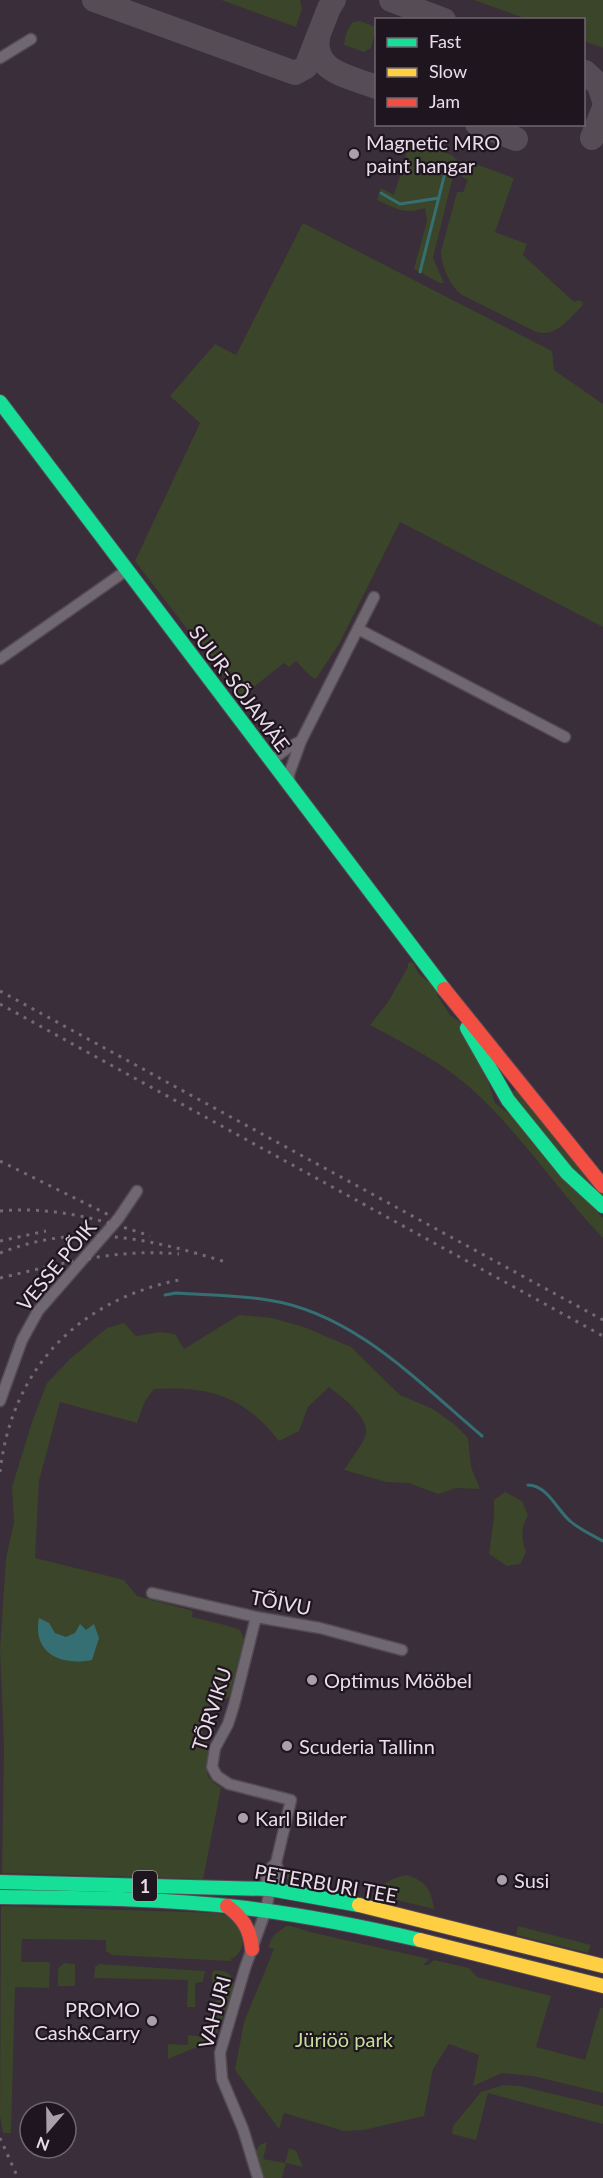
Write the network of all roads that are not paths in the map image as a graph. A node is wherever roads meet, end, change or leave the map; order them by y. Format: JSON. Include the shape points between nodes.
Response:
{"nodes":[{"id":1,"x":31,"y":39,"type":"dead end"},
{"id":2,"x":0,"y":58,"type":"edge"},
{"id":3,"x":0,"y":402,"type":"edge"},
{"id":4,"x":126,"y":570,"type":"junction"},
{"id":5,"x":375,"y":597,"type":"dead end"},
{"id":6,"x":358,"y":629,"type":"junction"},
{"id":7,"x":0,"y":659,"type":"edge"},
{"id":8,"x":565,"y":738,"type":"dead end"},
{"id":9,"x":301,"y":741,"type":"junction"},
{"id":10,"x":270,"y":761,"type":"junction"},
{"id":11,"x":289,"y":785,"type":"junction"},
{"id":12,"x":450,"y":997,"type":"junction"},
{"id":13,"x":514,"y":1076,"type":"junction"},
{"id":14,"x":500,"y":1087,"type":"junction"},
{"id":15,"x":603,"y":1186,"type":"edge"},
{"id":16,"x":137,"y":1191,"type":"dead end"},
{"id":17,"x":603,"y":1206,"type":"edge"},
{"id":18,"x":0,"y":1401,"type":"edge"},
{"id":19,"x":152,"y":1593,"type":"dead end"},
{"id":20,"x":256,"y":1617,"type":"junction"},
{"id":21,"x":402,"y":1650,"type":"dead end"},
{"id":22,"x":217,"y":1776,"type":"joint"},
{"id":23,"x":0,"y":1881,"type":"edge"},
{"id":24,"x":270,"y":1890,"type":"junction"},
{"id":25,"x":0,"y":1897,"type":"edge"},
{"id":26,"x":227,"y":1906,"type":"junction"},
{"id":27,"x":266,"y":1910,"type":"junction"},
{"id":28,"x":252,"y":1949,"type":"junction"},
{"id":29,"x":603,"y":1966,"type":"edge"},
{"id":30,"x":603,"y":1988,"type":"edge"},
{"id":31,"x":258,"y":2178,"type":"edge"}],
"edges":[{"from":1,"to":2,"type":"street"},
{"from":3,"to":4,"type":"main road","name":"SUUR-SÕJAMÄE"},
{"from":4,"to":7,"type":"street"},
{"from":4,"to":10,"type":"main road","name":"SUUR-SÕJAMÄE"},
{"from":5,"to":6,"type":"street"},
{"from":6,"to":8,"type":"street"},
{"from":6,"to":9,"type":"street"},
{"from":9,"to":10,"type":"street"},
{"from":9,"to":11,"type":"street"},
{"from":10,"to":11,"type":"main road","name":"SUUR-SÕJAMÄE"},
{"from":11,"to":12,"type":"main road","name":"SUUR-SÕJAMÄE"},
{"from":12,"to":13,"type":"main road","name":"SUUR-SÕJAMÄE"},
{"from":12,"to":14,"type":"main road","name":"SUUR-SÕJAMÄE"},
{"from":13,"to":14,"type":"main road"},
{"from":13,"to":15,"type":"main road","name":"SUUR-SÕJAMÄE"},
{"from":14,"to":17,"type":"main road","name":"SUUR-SÕJAMÄE","via":[[567,1173]]},
{"from":16,"to":18,"type":"street","name":"VESSE PÕIK","via":[[118,1220],[38,1311],[22,1340]]},
{"from":19,"to":20,"type":"street","name":"TÕIVU"},
{"from":20,"to":21,"type":"street","name":"TÕIVU","via":[[320,1628]]},
{"from":20,"to":22,"type":"street","name":"TÕRVIKU","via":[[228,1724],[215,1748],[213,1767]]},
{"from":22,"to":24,"type":"street","name":"VAHURI","via":[[229,1784],[291,1800],[276,1863],[279,1872]]},
{"from":23,"to":24,"type":"main road","name":"PETERBURI TEE","number":"1"},
{"from":24,"to":27,"type":"street","name":"VAHURI"},
{"from":24,"to":29,"type":"main road","name":"PETERBURI TEE","number":"1","via":[[356,1904]]},
{"from":25,"to":26,"type":"main road","name":"PETERBURI TEE","number":"1"},
{"from":26,"to":27,"type":"main road","name":"PETERBURI TEE","number":"1"},
{"from":26,"to":28,"type":"main road","via":[[244,1920]]},
{"from":27,"to":28,"type":"street","name":"VAHURI"},
{"from":27,"to":30,"type":"main road","name":"PETERBURI TEE","number":"1","via":[[352,1925]]},
{"from":28,"to":31,"type":"street","name":"VAHURI","via":[[224,2035],[220,2069]]}]}
